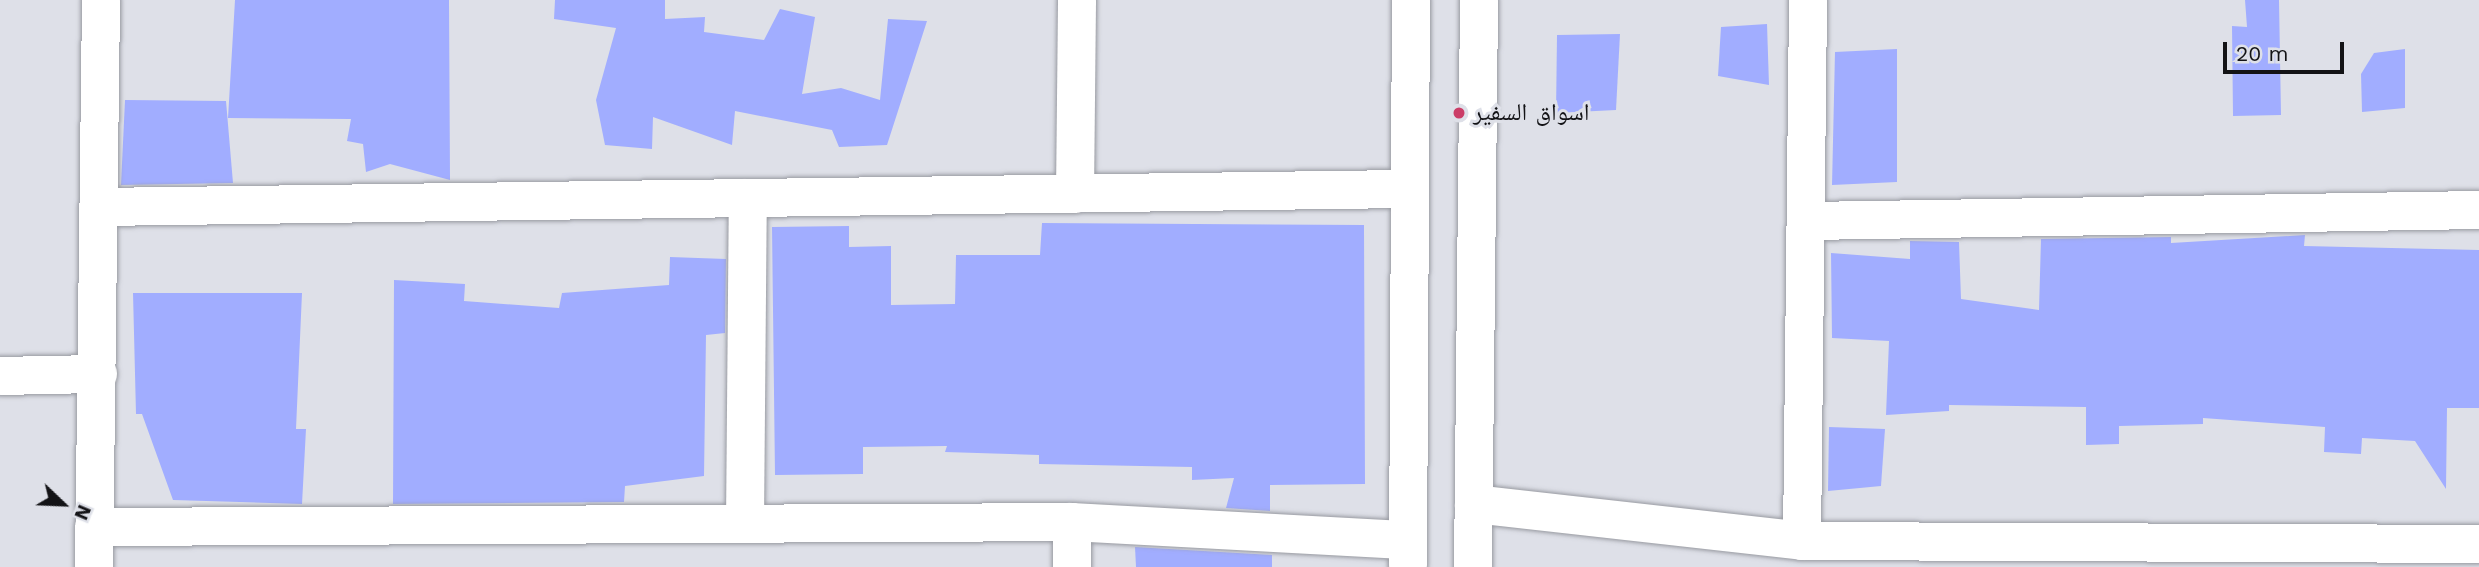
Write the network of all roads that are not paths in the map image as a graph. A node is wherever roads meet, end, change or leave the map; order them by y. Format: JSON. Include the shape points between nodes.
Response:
{"nodes":[{"id":1,"x":101,"y":0,"type":"edge"},
{"id":2,"x":1077,"y":0,"type":"edge"},
{"id":3,"x":1410,"y":0,"type":"edge"},
{"id":4,"x":1479,"y":0,"type":"edge"},
{"id":5,"x":1808,"y":0,"type":"edge"},
{"id":6,"x":1410,"y":189,"type":"junction"},
{"id":7,"x":1075,"y":194,"type":"junction"},
{"id":8,"x":748,"y":198,"type":"junction"},
{"id":9,"x":99,"y":207,"type":"junction"},
{"id":10,"x":2479,"y":210,"type":"edge"},
{"id":11,"x":1809,"y":221,"type":"junction"},
{"id":12,"x":98,"y":374,"type":"junction"},
{"id":13,"x":0,"y":376,"type":"edge"},
{"id":14,"x":1474,"y":503,"type":"junction"},
{"id":15,"x":1072,"y":522,"type":"junction"},
{"id":16,"x":745,"y":523,"type":"junction"},
{"id":17,"x":94,"y":527,"type":"junction"},
{"id":18,"x":1802,"y":541,"type":"junction"},
{"id":19,"x":2479,"y":544,"type":"edge"},
{"id":20,"x":1408,"y":554,"type":"edge"},
{"id":21,"x":2131,"y":555,"type":"edge"},
{"id":22,"x":94,"y":567,"type":"edge"},
{"id":23,"x":1072,"y":567,"type":"edge"},
{"id":24,"x":1473,"y":567,"type":"edge"}],
"edges":[{"from":1,"to":9,"type":"street"},
{"from":2,"to":7,"type":"street"},
{"from":3,"to":6,"type":"street"},
{"from":4,"to":14,"type":"street"},
{"from":5,"to":11,"type":"street"},
{"from":6,"to":7,"type":"street"},
{"from":6,"to":20,"type":"street"},
{"from":7,"to":8,"type":"street"},
{"from":8,"to":9,"type":"street"},
{"from":8,"to":16,"type":"street"},
{"from":9,"to":12,"type":"street"},
{"from":10,"to":11,"type":"street"},
{"from":11,"to":18,"type":"street"},
{"from":12,"to":13,"type":"street"},
{"from":12,"to":17,"type":"street"},
{"from":14,"to":18,"type":"street"},
{"from":14,"to":24,"type":"street"},
{"from":15,"to":16,"type":"street"},
{"from":15,"to":20,"type":"street"},
{"from":15,"to":23,"type":"street"},
{"from":16,"to":17,"type":"street"},
{"from":17,"to":22,"type":"street"},
{"from":18,"to":21,"type":"street"},
{"from":19,"to":21,"type":"street"}]}
